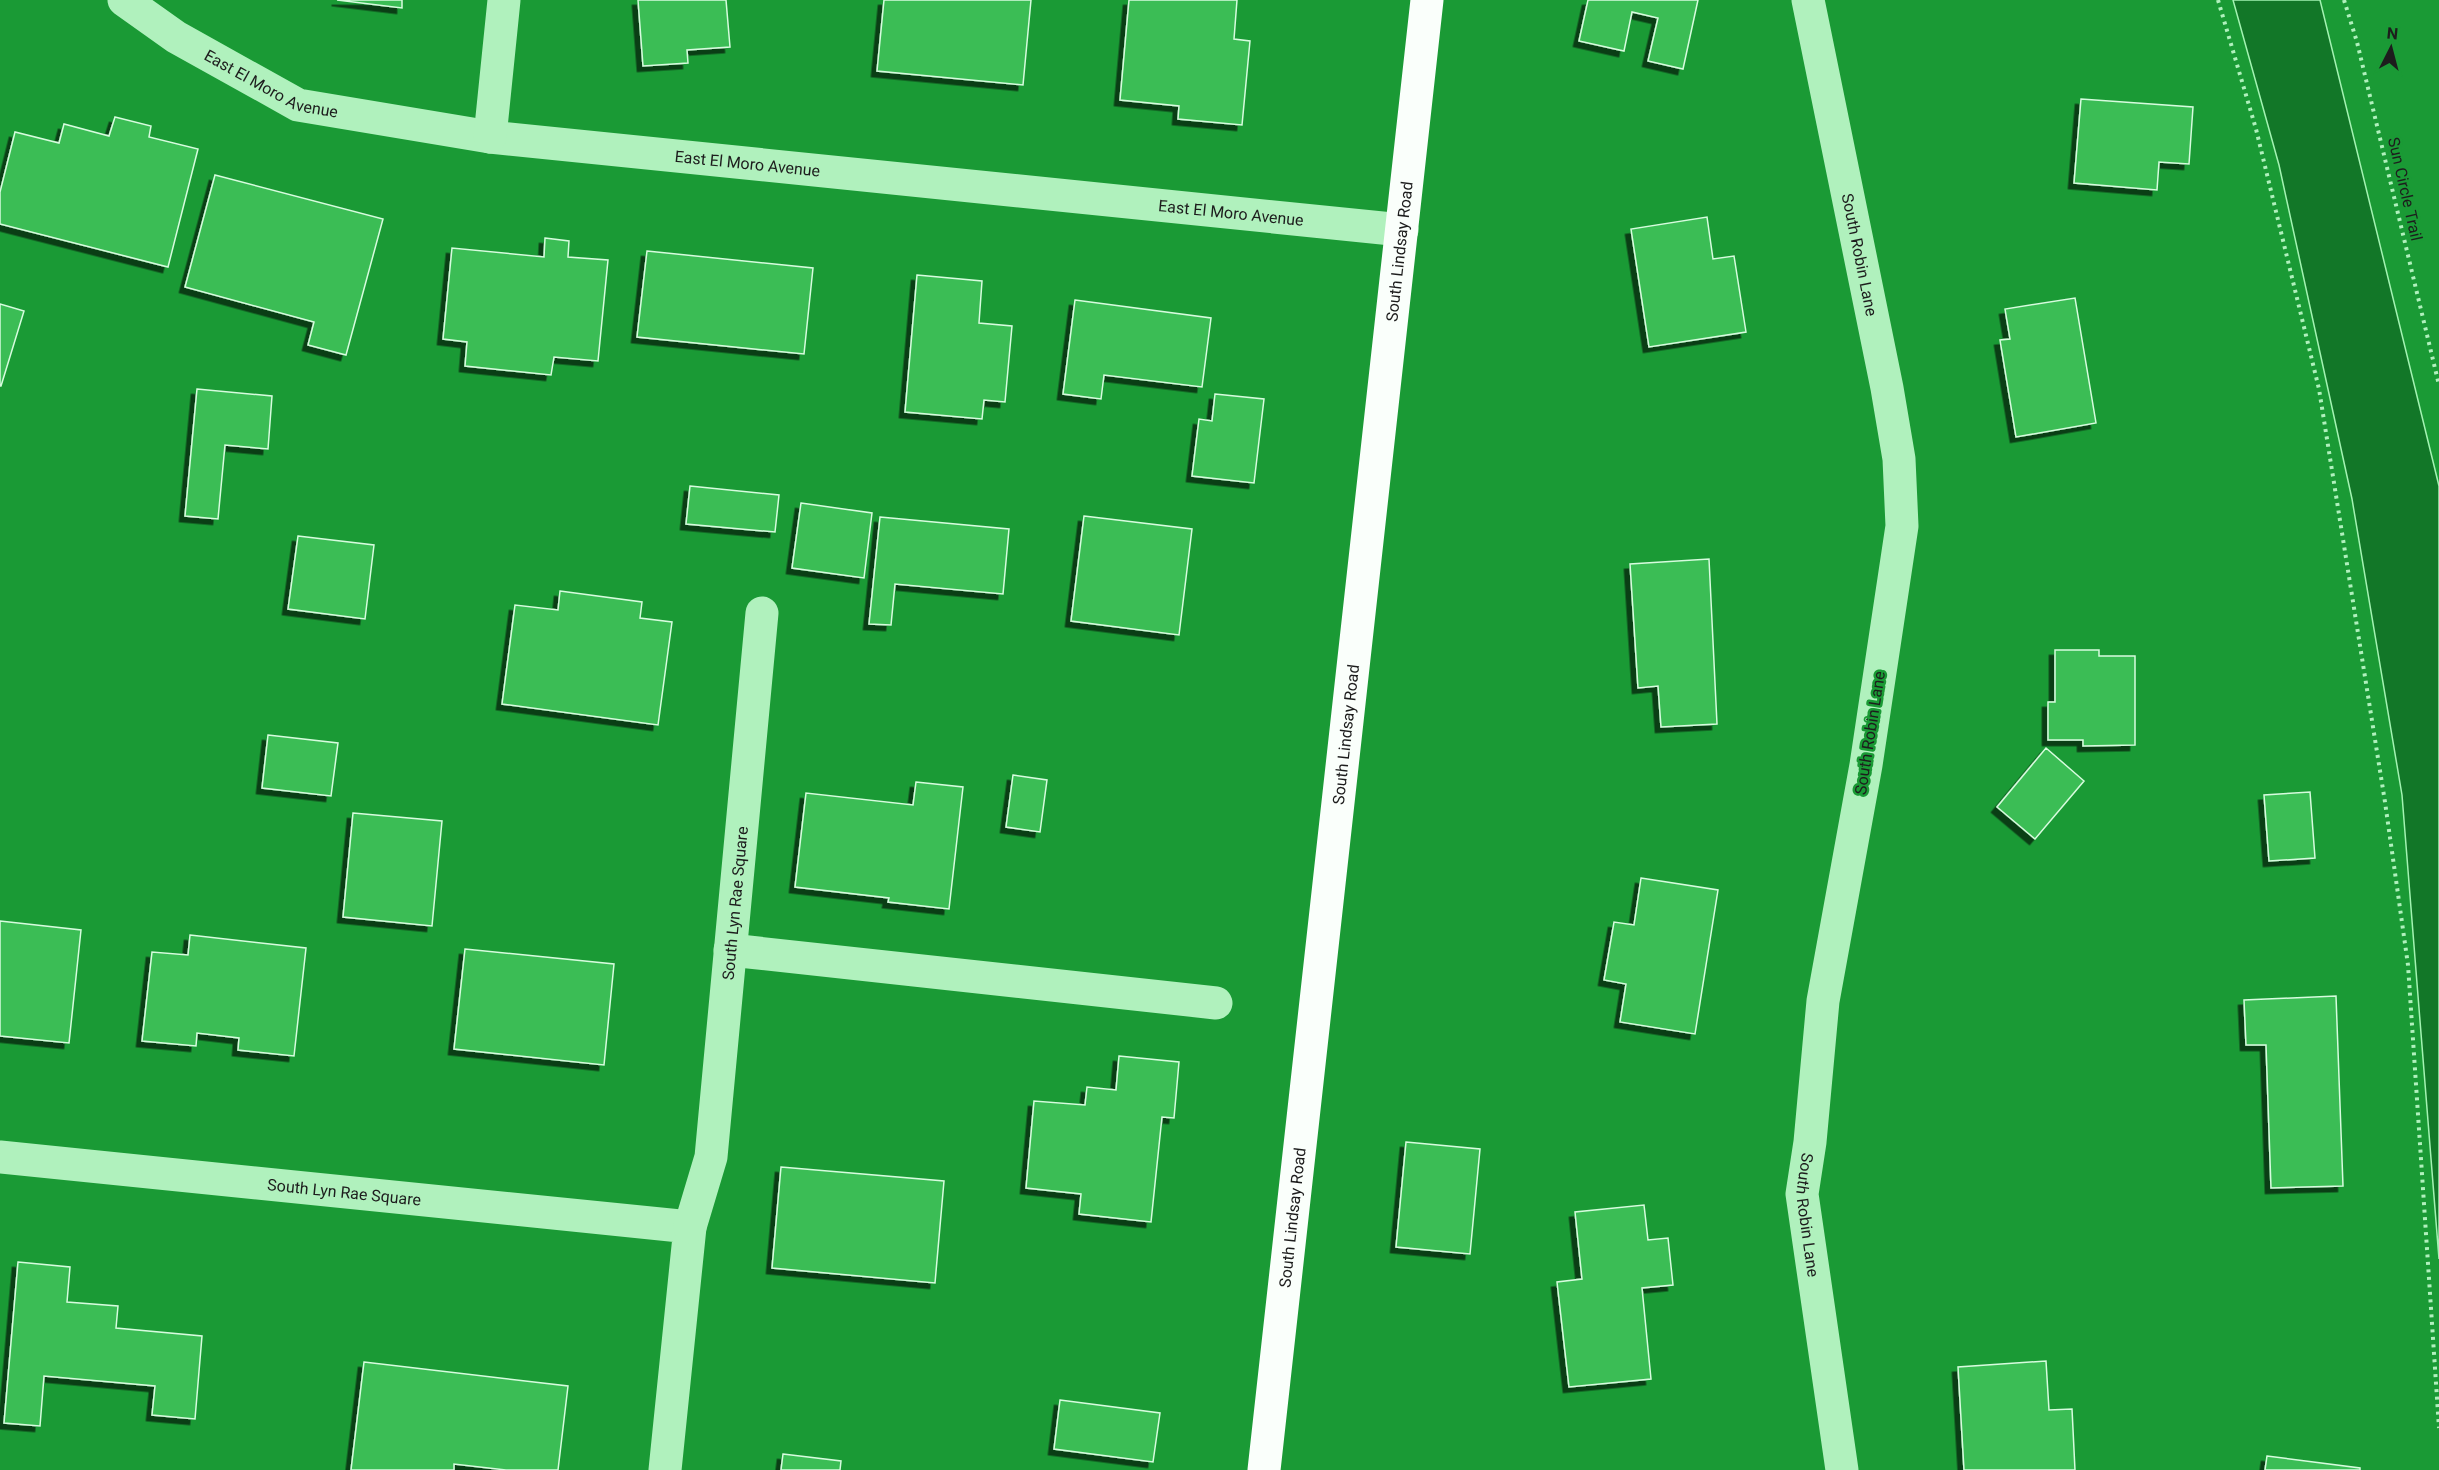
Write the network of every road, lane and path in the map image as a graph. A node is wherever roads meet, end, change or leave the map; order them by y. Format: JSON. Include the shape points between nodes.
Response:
{"nodes":[{"id":1,"x":124,"y":0,"type":"edge"},
{"id":2,"x":504,"y":0,"type":"edge"},
{"id":3,"x":1427,"y":0,"type":"edge"},
{"id":4,"x":1808,"y":0,"type":"edge"},
{"id":5,"x":2218,"y":0,"type":"edge"},
{"id":6,"x":2344,"y":0,"type":"edge"},
{"id":7,"x":490,"y":137,"type":"junction"},
{"id":8,"x":1402,"y":230,"type":"junction"},
{"id":9,"x":2439,"y":385,"type":"edge"},
{"id":10,"x":762,"y":613,"type":"dead end"},
{"id":11,"x":730,"y":950,"type":"junction"},
{"id":12,"x":1216,"y":1003,"type":"dead end"},
{"id":13,"x":0,"y":1157,"type":"edge"},
{"id":14,"x":690,"y":1227,"type":"junction"},
{"id":15,"x":2439,"y":1428,"type":"edge"},
{"id":16,"x":665,"y":1470,"type":"edge"},
{"id":17,"x":1264,"y":1470,"type":"edge"},
{"id":18,"x":1842,"y":1470,"type":"edge"}],
"edges":[{"from":1,"to":7,"type":"street","name":"East El Moro Avenue","via":[[176,37],[298,105]]},
{"from":2,"to":7,"type":"street"},
{"from":3,"to":8,"type":"main road","name":"South Lindsay Road"},
{"from":4,"to":18,"type":"street","name":"South Robin Lane","via":[[1887,388],[1899,459],[1902,526],[1866,765],[1823,1001],[1802,1194]]},
{"from":5,"to":15,"type":"path","via":[[2256,129],[2319,389],[2383,791],[2408,965]]},
{"from":6,"to":9,"type":"path","name":"Sun Circle Trail"},
{"from":7,"to":8,"type":"street","name":"East El Moro Avenue"},
{"from":8,"to":17,"type":"main road","name":"South Lindsay Road"},
{"from":10,"to":11,"type":"street","name":"South Lyn Rae Square"},
{"from":11,"to":12,"type":"street"},
{"from":11,"to":14,"type":"street","name":"South Lyn Rae Square","via":[[711,1157]]},
{"from":13,"to":14,"type":"street","name":"South Lyn Rae Square"},
{"from":14,"to":16,"type":"street","name":"South Lyn Rae Square"}]}
